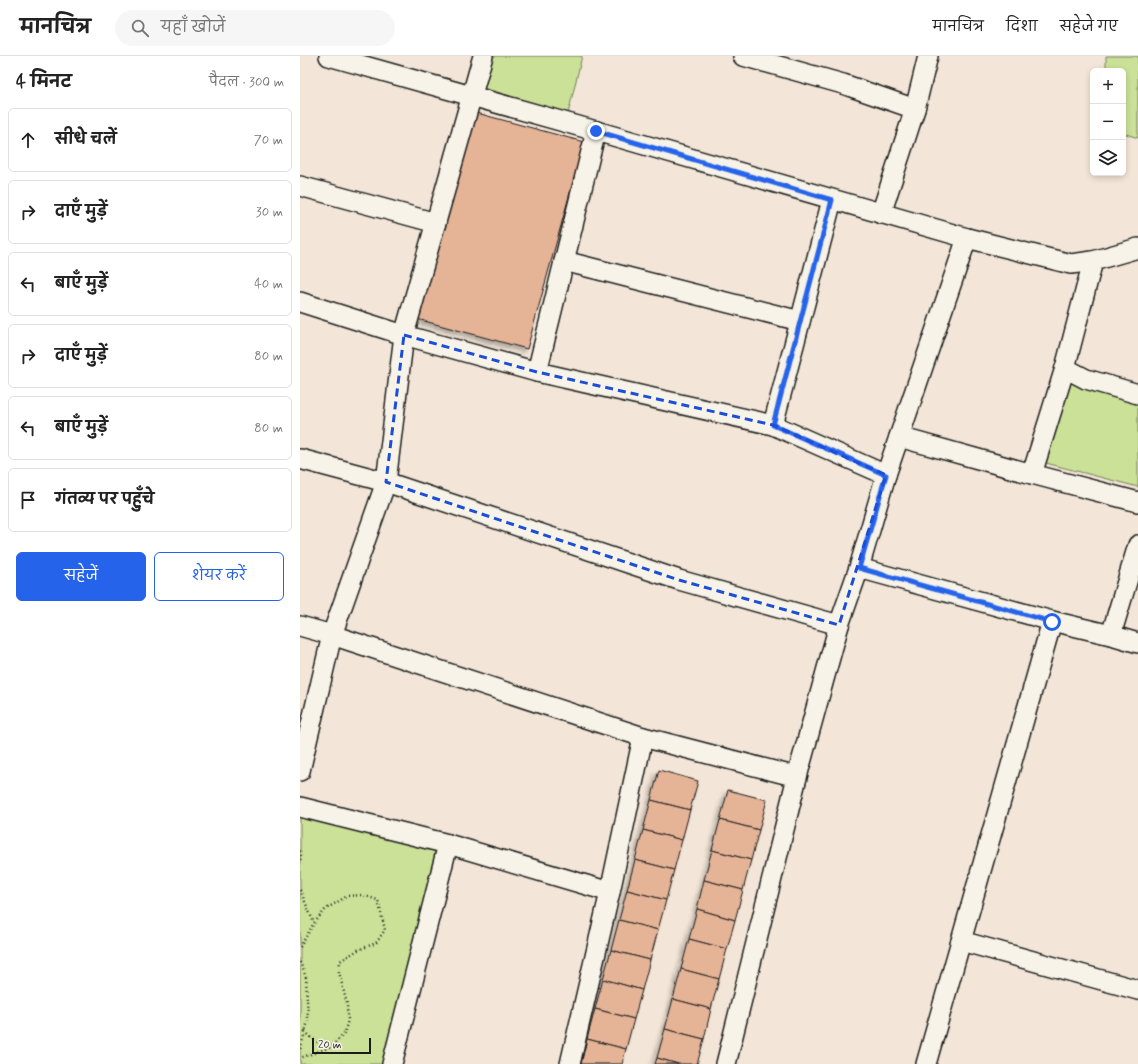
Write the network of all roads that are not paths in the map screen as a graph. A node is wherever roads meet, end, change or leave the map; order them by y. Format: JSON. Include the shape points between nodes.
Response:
{"nodes":[{"id":1,"x":330,"y":56,"type":"edge"},
{"id":2,"x":484,"y":56,"type":"edge"},
{"id":3,"x":743,"y":56,"type":"edge"},
{"id":4,"x":928,"y":56,"type":"edge"},
{"id":5,"x":472,"y":97,"type":"junction"},
{"id":6,"x":915,"y":109,"type":"junction"},
{"id":7,"x":596,"y":131,"type":"junction"},
{"id":8,"x":300,"y":186,"type":"edge"},
{"id":9,"x":832,"y":200,"type":"junction"},
{"id":10,"x":881,"y":214,"type":"junction"},
{"id":11,"x":436,"y":223,"type":"junction"},
{"id":12,"x":967,"y":238,"type":"junction"},
{"id":13,"x":1138,"y":248,"type":"edge"},
{"id":14,"x":564,"y":261,"type":"junction"},
{"id":15,"x":1093,"y":261,"type":"junction"},
{"id":16,"x":300,"y":302,"type":"edge"},
{"id":17,"x":800,"y":321,"type":"junction"},
{"id":18,"x":404,"y":335,"type":"junction"},
{"id":19,"x":1065,"y":368,"type":"junction"},
{"id":20,"x":536,"y":372,"type":"junction"},
{"id":21,"x":1138,"y":394,"type":"edge"},
{"id":22,"x":773,"y":425,"type":"junction"},
{"id":23,"x":899,"y":437,"type":"junction"},
{"id":24,"x":300,"y":459,"type":"edge"},
{"id":25,"x":1032,"y":474,"type":"junction"},
{"id":26,"x":886,"y":475,"type":"junction"},
{"id":27,"x":386,"y":482,"type":"junction"},
{"id":28,"x":1138,"y":502,"type":"edge"},
{"id":29,"x":1138,"y":545,"type":"edge"},
{"id":30,"x":859,"y":568,"type":"junction"},
{"id":31,"x":1052,"y":622,"type":"junction"},
{"id":32,"x":839,"y":625,"type":"junction"},
{"id":33,"x":300,"y":626,"type":"edge"},
{"id":34,"x":332,"y":635,"type":"junction"},
{"id":35,"x":1111,"y":635,"type":"junction"},
{"id":36,"x":1138,"y":644,"type":"edge"},
{"id":37,"x":643,"y":738,"type":"junction"},
{"id":38,"x":300,"y":771,"type":"edge"},
{"id":39,"x":797,"y":777,"type":"junction"},
{"id":40,"x":300,"y":807,"type":"edge"},
{"id":41,"x":448,"y":844,"type":"junction"},
{"id":42,"x":610,"y":892,"type":"junction"},
{"id":43,"x":960,"y":941,"type":"junction"},
{"id":44,"x":1138,"y":990,"type":"edge"},
{"id":45,"x":392,"y":1064,"type":"edge"},
{"id":46,"x":570,"y":1064,"type":"edge"},
{"id":47,"x":726,"y":1064,"type":"edge"},
{"id":48,"x":926,"y":1064,"type":"edge"}],
"edges":[{"from":1,"to":5,"type":"street"},
{"from":2,"to":5,"type":"street"},
{"from":3,"to":6,"type":"street","via":[[843,84]]},
{"from":4,"to":6,"type":"street"},
{"from":5,"to":7,"type":"street"},
{"from":5,"to":11,"type":"street"},
{"from":6,"to":10,"type":"street"},
{"from":7,"to":9,"type":"street"},
{"from":7,"to":14,"type":"street"},
{"from":8,"to":11,"type":"street"},
{"from":9,"to":10,"type":"street"},
{"from":9,"to":17,"type":"street"},
{"from":10,"to":12,"type":"street"},
{"from":11,"to":18,"type":"street"},
{"from":12,"to":15,"type":"street","via":[[1071,264]]},
{"from":12,"to":23,"type":"street"},
{"from":13,"to":15,"type":"street"},
{"from":14,"to":17,"type":"street"},
{"from":14,"to":20,"type":"street"},
{"from":15,"to":19,"type":"street"},
{"from":16,"to":18,"type":"street"},
{"from":17,"to":22,"type":"street"},
{"from":18,"to":20,"type":"street"},
{"from":18,"to":27,"type":"street"},
{"from":19,"to":21,"type":"street","via":[[1086,379]]},
{"from":19,"to":25,"type":"street"},
{"from":20,"to":22,"type":"street"},
{"from":22,"to":26,"type":"street"},
{"from":23,"to":25,"type":"street"},
{"from":23,"to":26,"type":"street"},
{"from":24,"to":27,"type":"street"},
{"from":25,"to":28,"type":"street"},
{"from":26,"to":30,"type":"street"},
{"from":27,"to":32,"type":"street","via":[[679,580]]},
{"from":27,"to":34,"type":"street"},
{"from":29,"to":35,"type":"street"},
{"from":30,"to":31,"type":"street"},
{"from":30,"to":32,"type":"street"},
{"from":31,"to":35,"type":"street"},
{"from":31,"to":43,"type":"street"},
{"from":32,"to":39,"type":"street"},
{"from":33,"to":34,"type":"street"},
{"from":34,"to":37,"type":"street"},
{"from":34,"to":38,"type":"street"},
{"from":35,"to":36,"type":"street"},
{"from":37,"to":39,"type":"street"},
{"from":37,"to":42,"type":"street"},
{"from":39,"to":47,"type":"street"},
{"from":40,"to":41,"type":"street"},
{"from":41,"to":42,"type":"street"},
{"from":41,"to":45,"type":"street"},
{"from":42,"to":46,"type":"street"},
{"from":43,"to":44,"type":"street"},
{"from":43,"to":48,"type":"street"}]}
